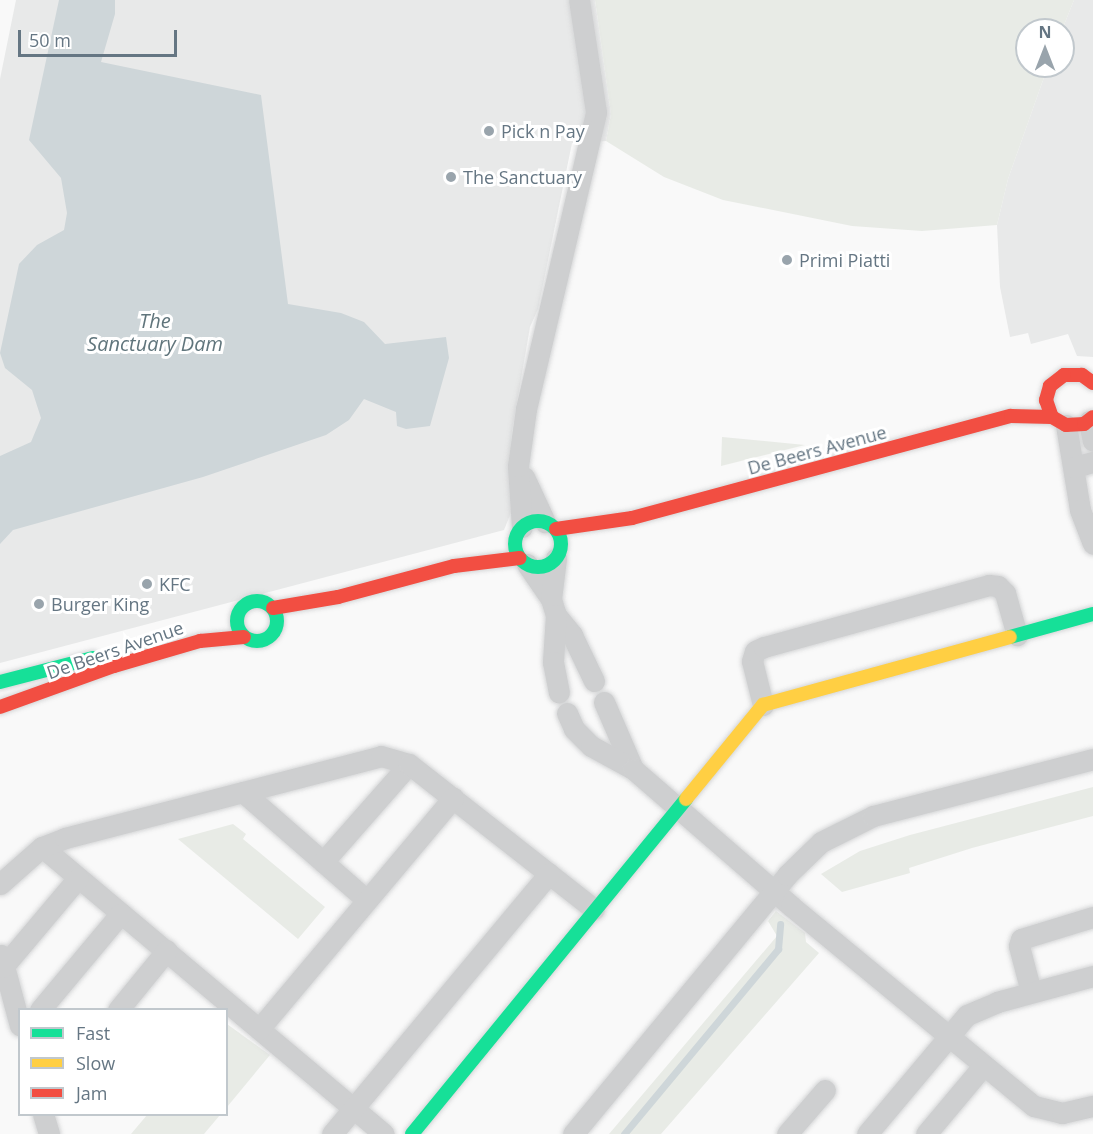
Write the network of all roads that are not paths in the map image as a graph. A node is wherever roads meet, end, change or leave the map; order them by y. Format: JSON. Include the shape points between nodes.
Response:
{"nodes":[{"id":1,"x":579,"y":0,"type":"edge"},
{"id":2,"x":1092,"y":380,"type":"edge"},
{"id":3,"x":1047,"y":394,"type":"junction"},
{"id":4,"x":1011,"y":416,"type":"junction"},
{"id":5,"x":1059,"y":421,"type":"junction"},
{"id":6,"x":1092,"y":426,"type":"edge"},
{"id":7,"x":1084,"y":464,"type":"edge"},
{"id":8,"x":518,"y":466,"type":"junction"},
{"id":9,"x":632,"y":518,"type":"junction"},
{"id":10,"x":550,"y":525,"type":"junction"},
{"id":11,"x":520,"y":531,"type":"junction"},
{"id":12,"x":1093,"y":544,"type":"edge"},
{"id":13,"x":557,"y":557,"type":"junction"},
{"id":14,"x":524,"y":561,"type":"junction"},
{"id":15,"x":454,"y":566,"type":"junction"},
{"id":16,"x":338,"y":597,"type":"junction"},
{"id":17,"x":554,"y":607,"type":"junction"},
{"id":18,"x":273,"y":608,"type":"junction"},
{"id":19,"x":1093,"y":614,"type":"edge"},
{"id":20,"x":236,"y":617,"type":"junction"},
{"id":21,"x":276,"y":628,"type":"junction"},
{"id":22,"x":1017,"y":635,"type":"junction"},
{"id":23,"x":244,"y":637,"type":"junction"},
{"id":24,"x":594,"y":681,"type":"dead end"},
{"id":25,"x":0,"y":682,"type":"edge"},
{"id":26,"x":559,"y":692,"type":"dead end"},
{"id":27,"x":604,"y":702,"type":"dead end"},
{"id":28,"x":764,"y":705,"type":"junction"},
{"id":29,"x":0,"y":707,"type":"edge"},
{"id":30,"x":567,"y":713,"type":"dead end"},
{"id":31,"x":1093,"y":759,"type":"edge"},
{"id":32,"x":410,"y":764,"type":"junction"},
{"id":33,"x":633,"y":769,"type":"junction"},
{"id":34,"x":243,"y":792,"type":"junction"},
{"id":35,"x":453,"y":798,"type":"junction"},
{"id":36,"x":676,"y":808,"type":"junction"},
{"id":37,"x":42,"y":848,"type":"junction"},
{"id":38,"x":323,"y":862,"type":"junction"},
{"id":39,"x":549,"y":874,"type":"junction"},
{"id":40,"x":78,"y":878,"type":"junction"},
{"id":41,"x":0,"y":884,"type":"edge"},
{"id":42,"x":774,"y":891,"type":"junction"},
{"id":43,"x":367,"y":900,"type":"junction"},
{"id":44,"x":594,"y":909,"type":"junction"},
{"id":45,"x":121,"y":913,"type":"junction"},
{"id":46,"x":1093,"y":917,"type":"edge"},
{"id":47,"x":167,"y":950,"type":"junction"},
{"id":48,"x":2,"y":958,"type":"edge"},
{"id":49,"x":1093,"y":976,"type":"edge"},
{"id":50,"x":1031,"y":992,"type":"junction"},
{"id":51,"x":42,"y":1008,"type":"edge"},
{"id":52,"x":120,"y":1008,"type":"edge"},
{"id":53,"x":18,"y":1018,"type":"edge"},
{"id":54,"x":259,"y":1029,"type":"junction"},
{"id":55,"x":947,"y":1037,"type":"junction"},
{"id":56,"x":983,"y":1066,"type":"junction"},
{"id":57,"x":825,"y":1090,"type":"dead end"},
{"id":58,"x":1093,"y":1106,"type":"edge"},
{"id":59,"x":354,"y":1108,"type":"junction"},
{"id":60,"x":44,"y":1116,"type":"edge"},
{"id":61,"x":49,"y":1134,"type":"edge"},
{"id":62,"x":332,"y":1134,"type":"edge"},
{"id":63,"x":384,"y":1134,"type":"edge"},
{"id":64,"x":412,"y":1134,"type":"edge"},
{"id":65,"x":573,"y":1134,"type":"edge"},
{"id":66,"x":787,"y":1134,"type":"edge"},
{"id":67,"x":867,"y":1134,"type":"edge"},
{"id":68,"x":926,"y":1134,"type":"edge"}],
"edges":[{"from":1,"to":8,"type":"street","via":[[595,120],[526,409]]},
{"from":2,"to":3,"type":"street","name":"De Beers Avenue","via":[[1064,375],[1055,380]]},
{"from":3,"to":4,"type":"street","name":"De Beers Avenue"},
{"from":3,"to":5,"type":"street"},
{"from":4,"to":5,"type":"street","name":"De Beers Avenue"},
{"from":4,"to":9,"type":"street","name":"De Beers Avenue"},
{"from":5,"to":6,"type":"street","name":"De Beers Avenue"},
{"from":5,"to":7,"type":"street"},
{"from":7,"to":12,"type":"street","via":[[1080,510]]},
{"from":8,"to":10,"type":"street"},
{"from":8,"to":11,"type":"street"},
{"from":9,"to":10,"type":"street","name":"De Beers Avenue"},
{"from":9,"to":13,"type":"street","name":"De Beers Avenue"},
{"from":10,"to":11,"type":"street","via":[[533,521]]},
{"from":10,"to":13,"type":"street","via":[[561,543]]},
{"from":11,"to":14,"type":"street"},
{"from":11,"to":15,"type":"street"},
{"from":13,"to":14,"type":"street","via":[[540,567]]},
{"from":13,"to":17,"type":"street"},
{"from":14,"to":15,"type":"street"},
{"from":14,"to":17,"type":"street"},
{"from":15,"to":16,"type":"street"},
{"from":16,"to":18,"type":"street"},
{"from":16,"to":21,"type":"street"},
{"from":17,"to":24,"type":"street"},
{"from":17,"to":26,"type":"street","via":[[553,662]]},
{"from":18,"to":20,"type":"street","via":[[254,601],[240,609]]},
{"from":18,"to":21,"type":"street"},
{"from":19,"to":22,"type":"street"},
{"from":20,"to":23,"type":"street","via":[[237,628]]},
{"from":20,"to":25,"type":"street","name":"De Beers Avenue"},
{"from":21,"to":23,"type":"street","via":[[262,640]]},
{"from":22,"to":28,"type":"street"},
{"from":22,"to":28,"type":"street","via":[[1005,593],[998,586],[989,585],[764,646],[755,651],[752,661]]},
{"from":23,"to":29,"type":"street","name":"De Beers Avenue","via":[[200,641]]},
{"from":27,"to":33,"type":"street"},
{"from":28,"to":36,"type":"street"},
{"from":30,"to":33,"type":"street","via":[[574,729],[591,746]]},
{"from":31,"to":42,"type":"street","via":[[855,823],[821,842]]},
{"from":32,"to":34,"type":"street","via":[[381,756]]},
{"from":32,"to":35,"type":"street"},
{"from":32,"to":38,"type":"street"},
{"from":33,"to":36,"type":"street"},
{"from":34,"to":37,"type":"street"},
{"from":34,"to":38,"type":"street"},
{"from":35,"to":39,"type":"street"},
{"from":35,"to":43,"type":"street"},
{"from":36,"to":42,"type":"street"},
{"from":36,"to":44,"type":"street"},
{"from":37,"to":40,"type":"street"},
{"from":37,"to":41,"type":"street"},
{"from":38,"to":43,"type":"street"},
{"from":39,"to":44,"type":"street"},
{"from":39,"to":59,"type":"street"},
{"from":40,"to":45,"type":"street"},
{"from":40,"to":48,"type":"street"},
{"from":42,"to":55,"type":"street"},
{"from":42,"to":65,"type":"street"},
{"from":43,"to":54,"type":"street"},
{"from":44,"to":64,"type":"street"},
{"from":45,"to":47,"type":"street"},
{"from":45,"to":51,"type":"street"},
{"from":46,"to":50,"type":"street","via":[[1021,939],[1019,946]]},
{"from":47,"to":52,"type":"street"},
{"from":47,"to":54,"type":"street"},
{"from":48,"to":53,"type":"street"},
{"from":49,"to":50,"type":"street"},
{"from":50,"to":55,"type":"street","via":[[967,1016]]},
{"from":54,"to":59,"type":"street"},
{"from":55,"to":56,"type":"street"},
{"from":55,"to":67,"type":"street"},
{"from":56,"to":58,"type":"street","via":[[1044,1110],[1062,1113]]},
{"from":56,"to":68,"type":"street"},
{"from":57,"to":66,"type":"street"},
{"from":59,"to":62,"type":"street"},
{"from":59,"to":63,"type":"street"},
{"from":60,"to":61,"type":"street"}]}
